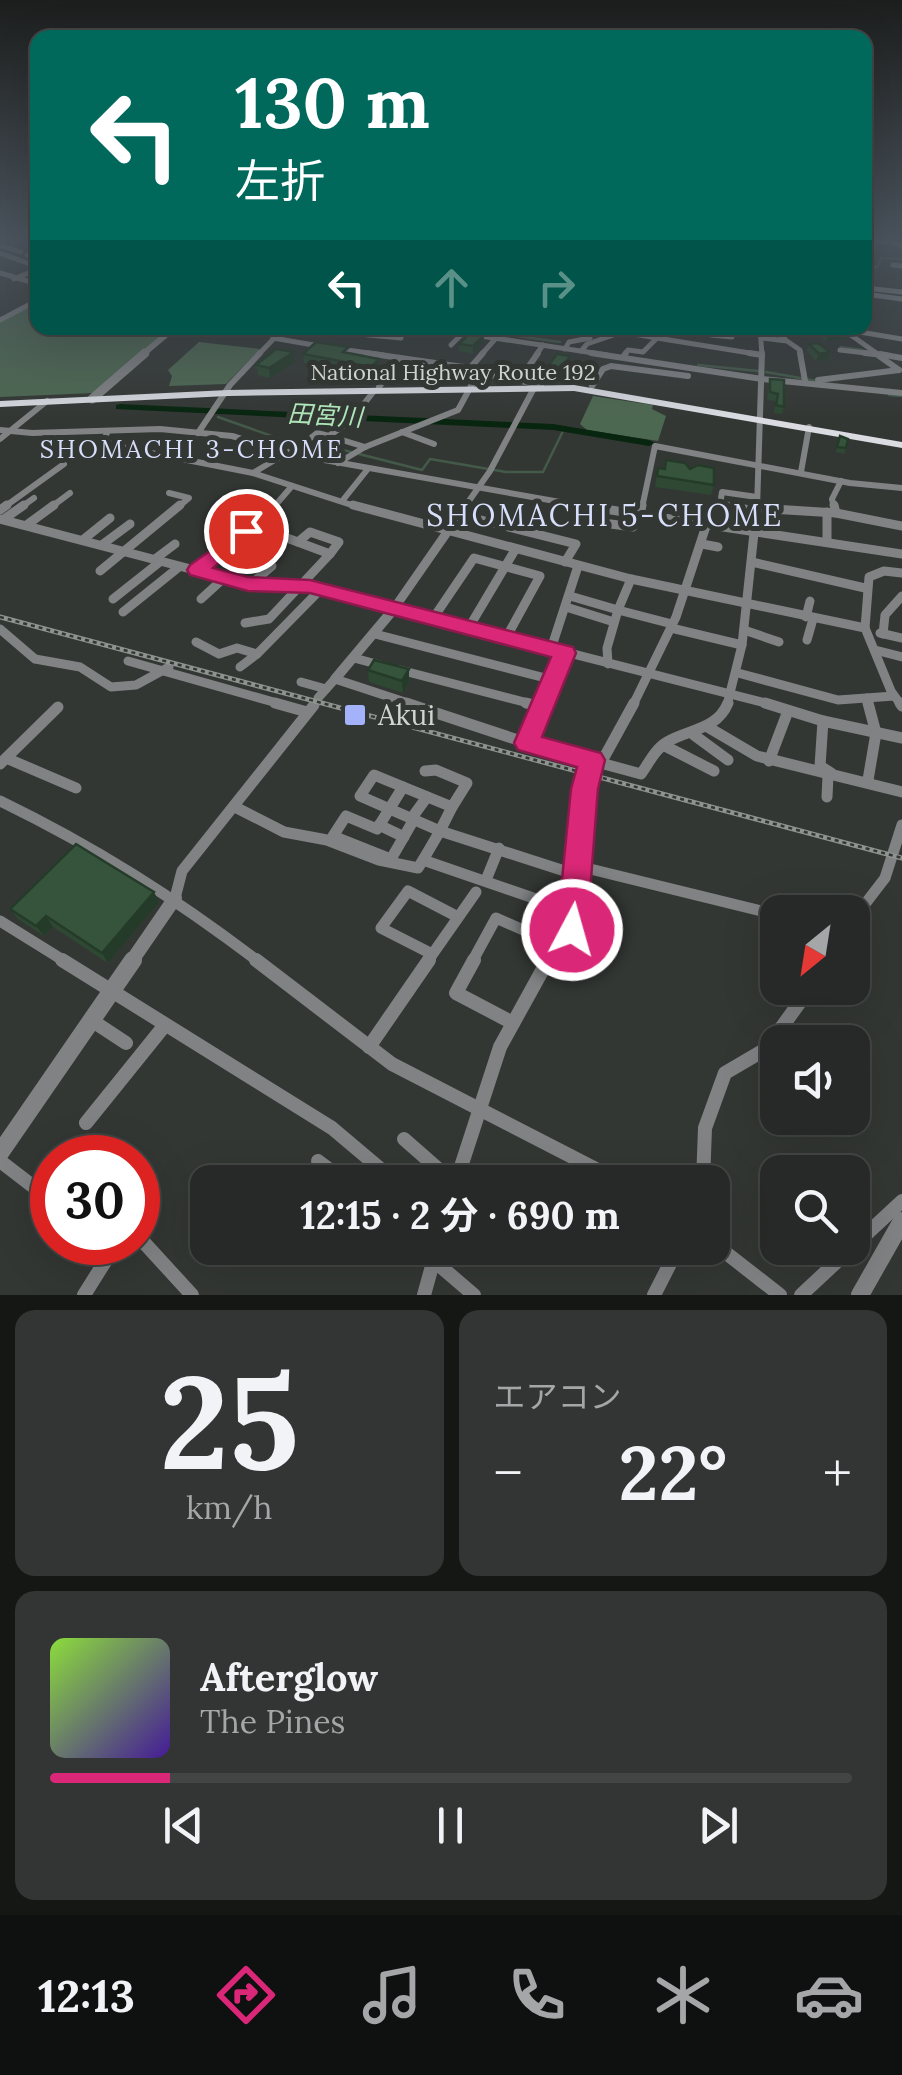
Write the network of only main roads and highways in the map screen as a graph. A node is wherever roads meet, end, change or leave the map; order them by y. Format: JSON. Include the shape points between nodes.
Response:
{"nodes":[{"id":1,"x":537,"y":387,"type":"junction"},
{"id":2,"x":94,"y":397,"type":"junction"},
{"id":3,"x":0,"y":402,"type":"edge"},
{"id":4,"x":760,"y":417,"type":"junction"},
{"id":5,"x":902,"y":443,"type":"edge"}],
"edges":[{"from":1,"to":2,"type":"highway","name":"National Highway Route 192"},
{"from":1,"to":4,"type":"highway","name":"National Highway Route 192"},
{"from":1,"to":4,"type":"highway","name":"National Highway Route 192","via":[[592,386]]},
{"from":2,"to":3,"type":"highway","name":"National Highway Route 192"},
{"from":2,"to":3,"type":"highway","name":"National Highway Route 192"},
{"from":4,"to":5,"type":"highway","name":"National Highway Route 192"},
{"from":4,"to":5,"type":"highway","name":"National Highway Route 192"}]}
